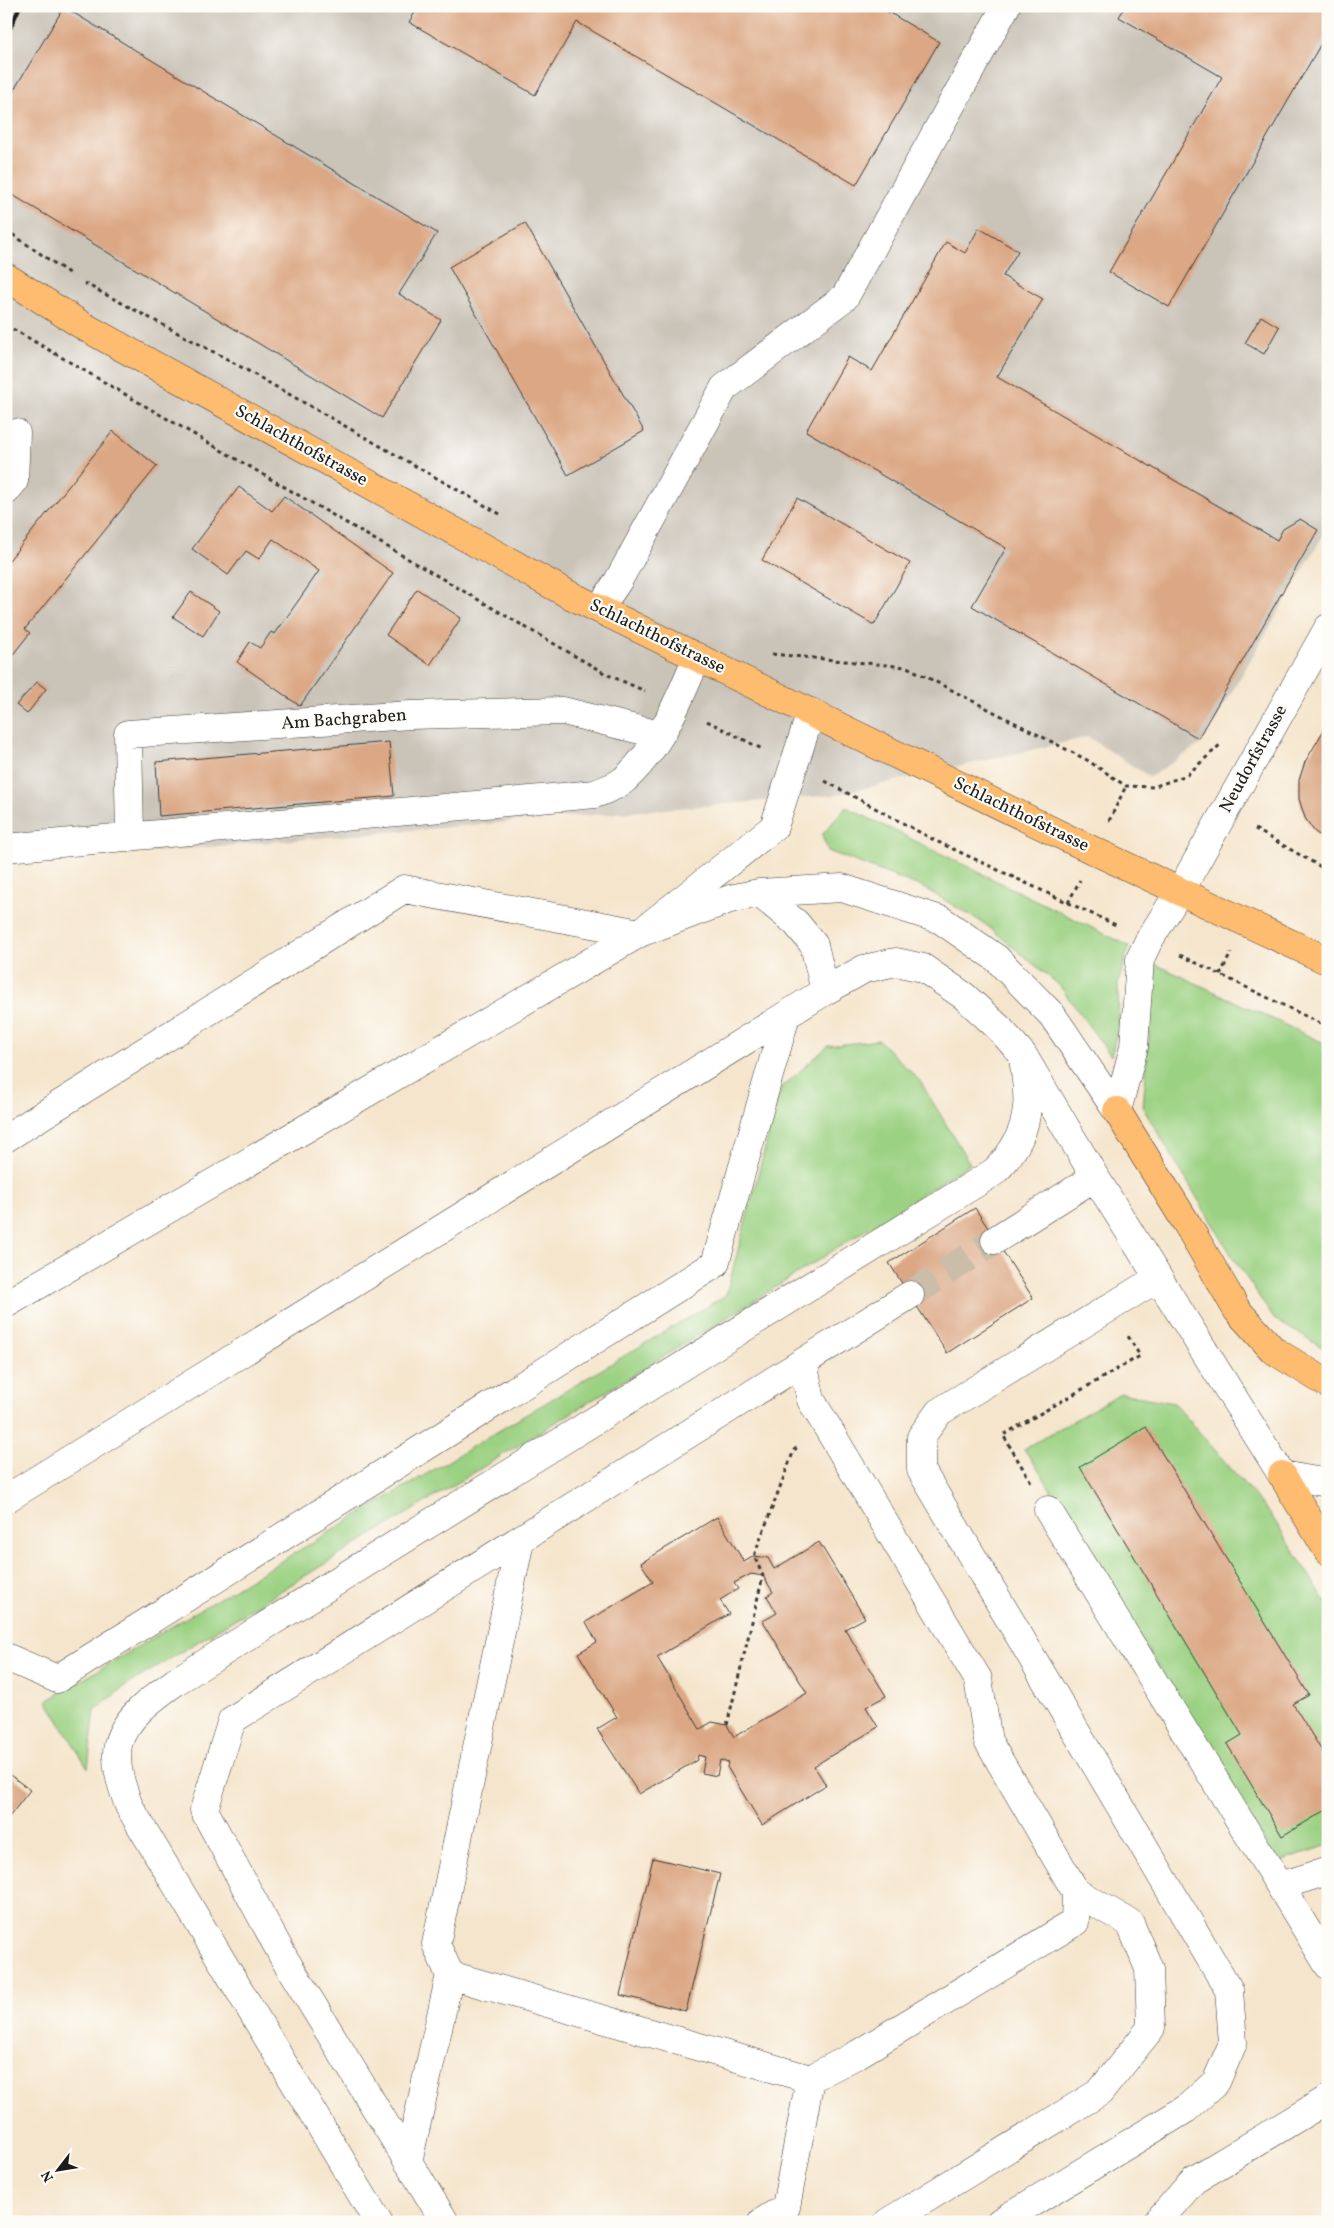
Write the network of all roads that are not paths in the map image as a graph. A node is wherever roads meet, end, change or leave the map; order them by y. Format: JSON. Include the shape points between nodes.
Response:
{"nodes":[{"id":1,"x":1006,"y":6,"type":"edge"},
{"id":2,"x":6,"y":277,"type":"edge"},
{"id":3,"x":16,"y":433,"type":"dead end"},
{"id":4,"x":6,"y":491,"type":"edge"},
{"id":5,"x":599,"y":609,"type":"junction"},
{"id":6,"x":1328,"y":628,"type":"edge"},
{"id":7,"x":697,"y":657,"type":"junction"},
{"id":8,"x":811,"y":712,"type":"junction"},
{"id":9,"x":660,"y":736,"type":"junction"},
{"id":10,"x":130,"y":837,"type":"junction"},
{"id":11,"x":6,"y":848,"type":"edge"},
{"id":12,"x":1180,"y":891,"type":"junction"},
{"id":13,"x":759,"y":893,"type":"junction"},
{"id":14,"x":640,"y":933,"type":"junction"},
{"id":15,"x":1328,"y":961,"type":"edge"},
{"id":16,"x":825,"y":991,"type":"junction"},
{"id":17,"x":786,"y":1016,"type":"junction"},
{"id":18,"x":1022,"y":1055,"type":"junction"},
{"id":19,"x":1117,"y":1111,"type":"junction"},
{"id":20,"x":6,"y":1138,"type":"edge"},
{"id":21,"x":1095,"y":1177,"type":"junction"},
{"id":22,"x":996,"y":1240,"type":"tunnel mouth"},
{"id":23,"x":1158,"y":1278,"type":"junction"},
{"id":24,"x":910,"y":1295,"type":"tunnel mouth"},
{"id":25,"x":6,"y":1304,"type":"edge"},
{"id":26,"x":803,"y":1363,"type":"junction"},
{"id":27,"x":1328,"y":1384,"type":"edge"},
{"id":28,"x":1282,"y":1475,"type":"junction"},
{"id":29,"x":1328,"y":1483,"type":"edge"},
{"id":30,"x":6,"y":1499,"type":"edge"},
{"id":31,"x":1048,"y":1510,"type":"road end"},
{"id":32,"x":520,"y":1541,"type":"junction"},
{"id":33,"x":1328,"y":1551,"type":"edge"},
{"id":34,"x":6,"y":1657,"type":"edge"},
{"id":35,"x":1328,"y":1871,"type":"edge"},
{"id":36,"x":1280,"y":1886,"type":"junction"},
{"id":37,"x":1076,"y":1892,"type":"junction"},
{"id":38,"x":1328,"y":1965,"type":"edge"},
{"id":39,"x":450,"y":1975,"type":"junction"},
{"id":40,"x":810,"y":2079,"type":"junction"},
{"id":41,"x":1328,"y":2099,"type":"edge"},
{"id":42,"x":408,"y":2162,"type":"junction"},
{"id":43,"x":790,"y":2215,"type":"edge"},
{"id":44,"x":378,"y":2222,"type":"edge"},
{"id":45,"x":445,"y":2222,"type":"edge"},
{"id":46,"x":762,"y":2222,"type":"edge"},
{"id":47,"x":888,"y":2222,"type":"edge"},
{"id":48,"x":1000,"y":2222,"type":"edge"},
{"id":49,"x":1157,"y":2222,"type":"edge"}],
"edges":[{"from":1,"to":5,"type":"street","via":[[845,297],[724,388],[618,581]]},
{"from":2,"to":5,"type":"main road","name":"Schlachthofstrasse","via":[[86,327]]},
{"from":3,"to":4,"type":"street","via":[[14,481]]},
{"from":5,"to":7,"type":"main road","name":"Schlachthofstrasse"},
{"from":6,"to":12,"type":"street","name":"Neudorfstrasse"},
{"from":7,"to":8,"type":"main road","name":"Schlachthofstrasse"},
{"from":7,"to":9,"type":"street","via":[[677,706]]},
{"from":8,"to":12,"type":"main road","name":"Schlachthofstrasse"},
{"from":8,"to":14,"type":"street","via":[[774,827]]},
{"from":9,"to":10,"type":"street","via":[[624,780],[595,794]]},
{"from":9,"to":10,"type":"street","name":"Am Bachgraben","via":[[563,711],[410,716],[128,734]]},
{"from":10,"to":11,"type":"street"},
{"from":12,"to":15,"type":"main road","name":"Schlachthofstrasse"},
{"from":12,"to":19,"type":"street","name":"Neudorfstrasse","via":[[1140,959],[1134,1048]]},
{"from":13,"to":14,"type":"street","via":[[730,899]]},
{"from":13,"to":16,"type":"street","via":[[796,923],[814,945]]},
{"from":13,"to":19,"type":"street","via":[[842,888],[941,920],[996,958],[1052,1016]]},
{"from":14,"to":20,"type":"street","via":[[404,889]]},
{"from":14,"to":25,"type":"street"},
{"from":16,"to":17,"type":"street"},
{"from":16,"to":18,"type":"street","via":[[864,969],[896,962],[923,968],[964,996]]},
{"from":17,"to":30,"type":"street"},
{"from":17,"to":34,"type":"street","via":[[715,1264],[57,1679]]},
{"from":18,"to":21,"type":"street"},
{"from":18,"to":44,"type":"street","via":[[1028,1106],[1009,1158],[994,1172],[178,1680],[144,1705],[128,1726],[118,1745],[119,1778],[129,1806]]},
{"from":19,"to":27,"type":"main road","via":[[1237,1310],[1273,1350]]},
{"from":21,"to":22,"type":"street"},
{"from":21,"to":23,"type":"street"},
{"from":23,"to":28,"type":"street"},
{"from":23,"to":48,"type":"street","via":[[939,1412],[921,1437],[921,1470],[1229,1990],[1233,2043],[1216,2082],[1186,2109]]},
{"from":24,"to":26,"type":"street"},
{"from":26,"to":32,"type":"street"},
{"from":26,"to":37,"type":"street","via":[[811,1400],[978,1679],[988,1742]]},
{"from":28,"to":29,"type":"street"},
{"from":28,"to":33,"type":"main road"},
{"from":31,"to":36,"type":"street"},
{"from":32,"to":39,"type":"street","via":[[436,1944]]},
{"from":32,"to":42,"type":"street","via":[[232,1720],[204,1810],[284,1958]]},
{"from":35,"to":36,"type":"street"},
{"from":36,"to":38,"type":"street"},
{"from":37,"to":40,"type":"street","via":[[1075,1922],[858,2054]]},
{"from":37,"to":47,"type":"street","via":[[1130,1923],[1149,1969],[1151,2028],[1100,2092]]},
{"from":39,"to":40,"type":"street"},
{"from":39,"to":42,"type":"street"},
{"from":40,"to":43,"type":"street"},
{"from":41,"to":49,"type":"street","via":[[1194,2180]]},
{"from":42,"to":45,"type":"street"},
{"from":43,"to":46,"type":"street"}]}
